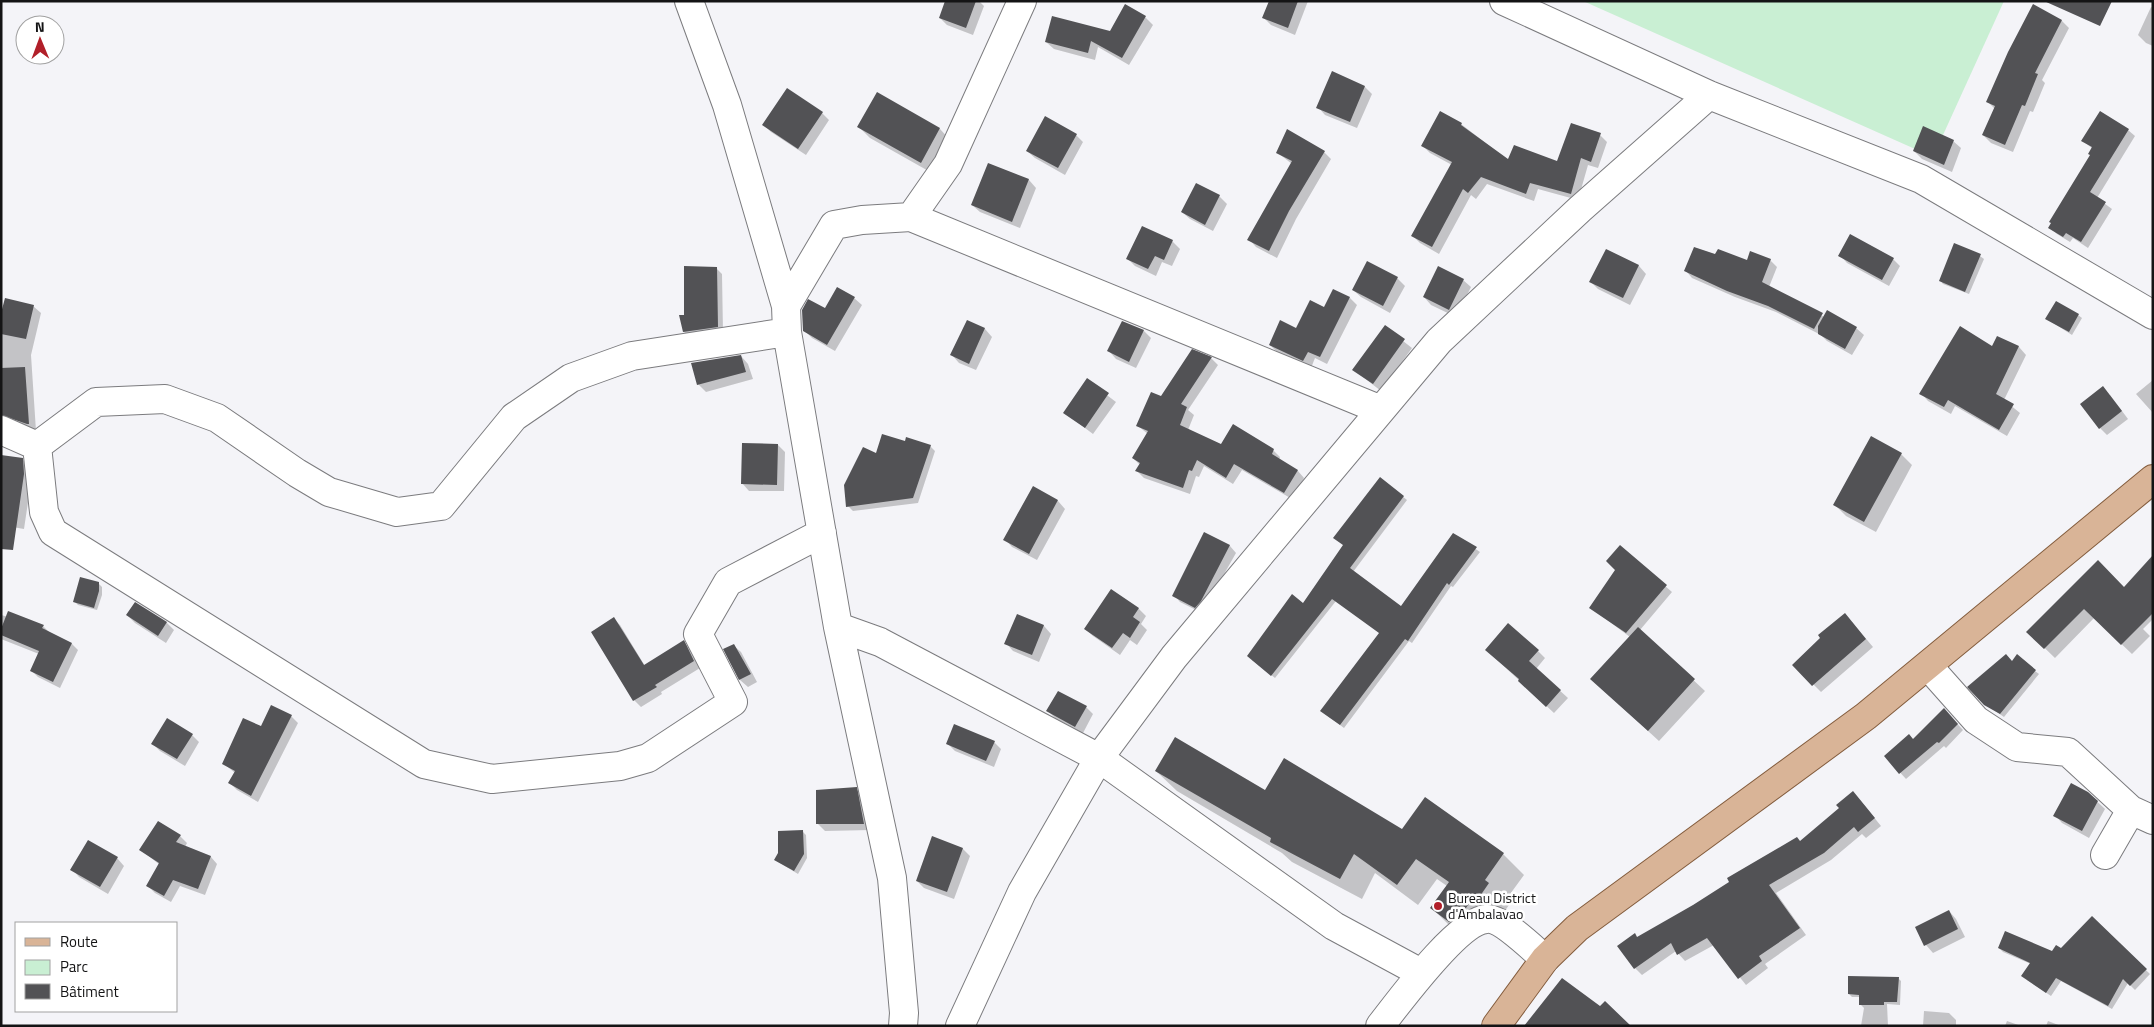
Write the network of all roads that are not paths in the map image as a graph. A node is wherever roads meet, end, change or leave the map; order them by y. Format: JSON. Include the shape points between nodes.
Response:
{"nodes":[{"id":1,"x":689,"y":1,"type":"edge"},
{"id":2,"x":1022,"y":1,"type":"edge"},
{"id":3,"x":1504,"y":1,"type":"edge"},
{"id":4,"x":1709,"y":95,"type":"junction"},
{"id":5,"x":911,"y":218,"type":"junction"},
{"id":6,"x":2153,"y":315,"type":"edge"},
{"id":7,"x":786,"y":319,"type":"junction"},
{"id":8,"x":1381,"y":410,"type":"junction"},
{"id":9,"x":1,"y":430,"type":"edge"},
{"id":10,"x":37,"y":446,"type":"junction"},
{"id":11,"x":2153,"y":479,"type":"edge"},
{"id":12,"x":822,"y":533,"type":"junction"},
{"id":13,"x":838,"y":627,"type":"junction"},
{"id":14,"x":1928,"y":666,"type":"junction"},
{"id":15,"x":1099,"y":758,"type":"junction"},
{"id":16,"x":2142,"y":815,"type":"edge"},
{"id":17,"x":2105,"y":854,"type":"dead end"},
{"id":18,"x":1545,"y":959,"type":"junction"},
{"id":19,"x":1421,"y":974,"type":"junction"},
{"id":20,"x":903,"y":1026,"type":"edge"},
{"id":21,"x":960,"y":1026,"type":"edge"},
{"id":22,"x":1380,"y":1026,"type":"edge"},
{"id":23,"x":1496,"y":1026,"type":"edge"}],
"edges":[{"from":1,"to":7,"type":"street","via":[[727,105]]},
{"from":2,"to":5,"type":"street","via":[[948,164]]},
{"from":3,"to":4,"type":"street"},
{"from":4,"to":6,"type":"street","via":[[1921,179]]},
{"from":4,"to":8,"type":"street","via":[[1580,209],[1440,341]]},
{"from":5,"to":7,"type":"street","via":[[834,225]]},
{"from":5,"to":8,"type":"street"},
{"from":7,"to":10,"type":"street","via":[[632,356],[571,378],[514,417],[441,506],[397,512],[329,492],[217,418],[165,399],[96,402]]},
{"from":7,"to":12,"type":"street"},
{"from":8,"to":15,"type":"street","via":[[1174,657]]},
{"from":9,"to":10,"type":"street"},
{"from":10,"to":12,"type":"street","via":[[44,512],[53,532],[424,764],[492,779],[620,766],[648,758],[734,702],[698,634],[728,582]]},
{"from":11,"to":14,"type":"main road"},
{"from":12,"to":13,"type":"street"},
{"from":13,"to":15,"type":"street","via":[[880,642]]},
{"from":13,"to":20,"type":"street","via":[[892,878]]},
{"from":14,"to":16,"type":"street","via":[[1976,720],[2017,747],[2068,752]]},
{"from":14,"to":18,"type":"main road","via":[[1866,716],[1577,928]]},
{"from":15,"to":19,"type":"street","via":[[1334,926]]},
{"from":15,"to":21,"type":"street","via":[[1022,892]]},
{"from":16,"to":17,"type":"street"},
{"from":18,"to":19,"type":"street","via":[[1499,922],[1487,918],[1468,925]]},
{"from":18,"to":23,"type":"main road"},
{"from":19,"to":22,"type":"street"}]}
